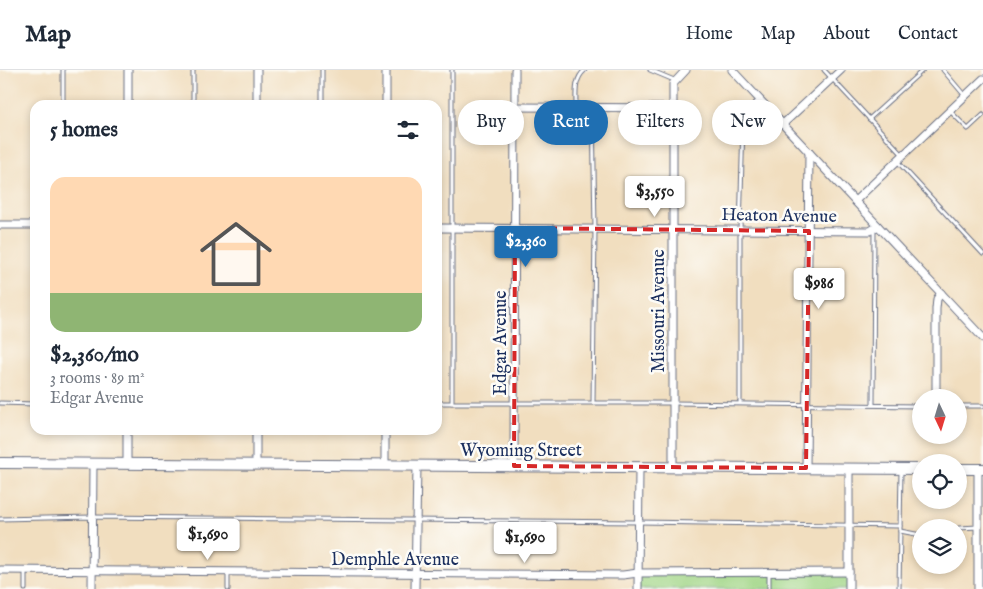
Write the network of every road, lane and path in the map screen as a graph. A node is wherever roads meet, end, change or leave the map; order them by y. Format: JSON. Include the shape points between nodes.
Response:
{"nodes":[{"id":1,"x":63,"y":70,"type":"edge"},
{"id":2,"x":128,"y":70,"type":"edge"},
{"id":3,"x":193,"y":70,"type":"edge"},
{"id":4,"x":257,"y":70,"type":"edge"},
{"id":5,"x":322,"y":70,"type":"edge"},
{"id":6,"x":386,"y":70,"type":"edge"},
{"id":7,"x":452,"y":70,"type":"edge"},
{"id":8,"x":515,"y":70,"type":"edge"},
{"id":9,"x":585,"y":70,"type":"edge"},
{"id":10,"x":650,"y":70,"type":"edge"},
{"id":11,"x":686,"y":70,"type":"edge"},
{"id":12,"x":732,"y":70,"type":"edge"},
{"id":13,"x":824,"y":70,"type":"edge"},
{"id":14,"x":841,"y":70,"type":"edge"},
{"id":15,"x":923,"y":70,"type":"edge"},
{"id":16,"x":943,"y":70,"type":"edge"},
{"id":17,"x":832,"y":78,"type":"junction"},
{"id":18,"x":674,"y":80,"type":"junction"},
{"id":19,"x":983,"y":80,"type":"edge"},
{"id":20,"x":966,"y":96,"type":"junction"},
{"id":21,"x":760,"y":99,"type":"joint"},
{"id":22,"x":63,"y":100,"type":"edge"},
{"id":23,"x":128,"y":100,"type":"edge"},
{"id":24,"x":193,"y":100,"type":"edge"},
{"id":25,"x":257,"y":100,"type":"edge"},
{"id":26,"x":322,"y":100,"type":"edge"},
{"id":27,"x":386,"y":100,"type":"edge"},
{"id":28,"x":515,"y":100,"type":"edge"},
{"id":29,"x":576,"y":100,"type":"edge"},
{"id":30,"x":673,"y":100,"type":"edge"},
{"id":31,"x":950,"y":111,"type":"junction"},
{"id":32,"x":983,"y":115,"type":"edge"},
{"id":33,"x":869,"y":119,"type":"junction"},
{"id":34,"x":783,"y":124,"type":"joint"},
{"id":35,"x":515,"y":145,"type":"edge"},
{"id":36,"x":593,"y":145,"type":"edge"},
{"id":37,"x":673,"y":145,"type":"edge"},
{"id":38,"x":809,"y":152,"type":"junction"},
{"id":39,"x":900,"y":158,"type":"junction"},
{"id":40,"x":855,"y":201,"type":"junction"},
{"id":41,"x":0,"y":225,"type":"edge"},
{"id":42,"x":30,"y":225,"type":"edge"},
{"id":43,"x":442,"y":228,"type":"edge"},
{"id":44,"x":452,"y":228,"type":"junction"},
{"id":45,"x":515,"y":228,"type":"junction"},
{"id":46,"x":876,"y":228,"type":"junction"},
{"id":47,"x":594,"y":229,"type":"junction"},
{"id":48,"x":673,"y":229,"type":"junction"},
{"id":49,"x":740,"y":230,"type":"junction"},
{"id":50,"x":809,"y":231,"type":"junction"},
{"id":51,"x":983,"y":254,"type":"edge"},
{"id":52,"x":941,"y":293,"type":"junction"},
{"id":53,"x":983,"y":338,"type":"edge"},
{"id":54,"x":936,"y":389,"type":"edge"},
{"id":55,"x":515,"y":402,"type":"junction"},
{"id":56,"x":0,"y":403,"type":"edge"},
{"id":57,"x":442,"y":403,"type":"edge"},
{"id":58,"x":452,"y":403,"type":"junction"},
{"id":59,"x":593,"y":403,"type":"junction"},
{"id":60,"x":673,"y":403,"type":"junction"},
{"id":61,"x":740,"y":403,"type":"junction"},
{"id":62,"x":30,"y":404,"type":"edge"},
{"id":63,"x":807,"y":404,"type":"junction"},
{"id":64,"x":873,"y":405,"type":"junction"},
{"id":65,"x":912,"y":406,"type":"edge"},
{"id":66,"x":968,"y":406,"type":"edge"},
{"id":67,"x":983,"y":406,"type":"edge"},
{"id":68,"x":127,"y":435,"type":"edge"},
{"id":69,"x":256,"y":435,"type":"edge"},
{"id":70,"x":386,"y":435,"type":"edge"},
{"id":71,"x":0,"y":463,"type":"edge"},
{"id":72,"x":93,"y":463,"type":"junction"},
{"id":73,"x":127,"y":463,"type":"junction"},
{"id":74,"x":256,"y":464,"type":"junction"},
{"id":75,"x":385,"y":465,"type":"junction"},
{"id":76,"x":417,"y":465,"type":"junction"},
{"id":77,"x":514,"y":466,"type":"junction"},
{"id":78,"x":639,"y":467,"type":"junction"},
{"id":79,"x":673,"y":467,"type":"junction"},
{"id":80,"x":806,"y":468,"type":"junction"},
{"id":81,"x":849,"y":468,"type":"junction"},
{"id":82,"x":901,"y":468,"type":"junction"},
{"id":83,"x":912,"y":469,"type":"edge"},
{"id":84,"x":967,"y":469,"type":"edge"},
{"id":85,"x":981,"y":469,"type":"edge"},
{"id":86,"x":92,"y":517,"type":"junction"},
{"id":87,"x":0,"y":519,"type":"edge"},
{"id":88,"x":416,"y":520,"type":"junction"},
{"id":89,"x":638,"y":522,"type":"junction"},
{"id":90,"x":849,"y":526,"type":"junction"},
{"id":91,"x":900,"y":526,"type":"junction"},
{"id":92,"x":981,"y":527,"type":"edge"},
{"id":93,"x":967,"y":528,"type":"edge"},
{"id":94,"x":900,"y":531,"type":"junction"},
{"id":95,"x":912,"y":533,"type":"edge"},
{"id":96,"x":0,"y":570,"type":"edge"},
{"id":97,"x":25,"y":571,"type":"junction"},
{"id":98,"x":92,"y":571,"type":"junction"},
{"id":99,"x":228,"y":572,"type":"junction"},
{"id":100,"x":849,"y":572,"type":"junction"},
{"id":101,"x":638,"y":573,"type":"junction"},
{"id":102,"x":769,"y":573,"type":"junction"},
{"id":103,"x":416,"y":574,"type":"junction"},
{"id":104,"x":25,"y":589,"type":"edge"},
{"id":105,"x":92,"y":589,"type":"edge"},
{"id":106,"x":228,"y":589,"type":"edge"},
{"id":107,"x":415,"y":589,"type":"edge"},
{"id":108,"x":638,"y":589,"type":"edge"},
{"id":109,"x":769,"y":589,"type":"edge"},
{"id":110,"x":849,"y":589,"type":"edge"},
{"id":111,"x":899,"y":589,"type":"edge"},
{"id":112,"x":978,"y":589,"type":"edge"}],
"edges":[{"from":1,"to":22,"type":"lane"},
{"from":2,"to":23,"type":"street"},
{"from":3,"to":24,"type":"lane"},
{"from":4,"to":25,"type":"street"},
{"from":5,"to":26,"type":"lane"},
{"from":6,"to":27,"type":"street"},
{"from":7,"to":44,"type":"lane"},
{"from":8,"to":28,"type":"street","name":"Edgar Avenue"},
{"from":9,"to":29,"type":"lane","via":[[577,83]]},
{"from":10,"to":18,"type":"lane"},
{"from":11,"to":18,"type":"street"},
{"from":12,"to":21,"type":"street"},
{"from":13,"to":17,"type":"lane"},
{"from":14,"to":17,"type":"street"},
{"from":15,"to":33,"type":"lane"},
{"from":16,"to":20,"type":"lane"},
{"from":17,"to":33,"type":"lane"},
{"from":17,"to":34,"type":"street"},
{"from":18,"to":30,"type":"street","name":"Missouri Avenue"},
{"from":19,"to":20,"type":"street"},
{"from":20,"to":31,"type":"street"},
{"from":21,"to":49,"type":"lane","via":[[747,110],[743,124]]},
{"from":31,"to":32,"type":"lane","via":[[968,129]]},
{"from":31,"to":39,"type":"street"},
{"from":33,"to":39,"type":"lane"},
{"from":34,"to":38,"type":"street"},
{"from":35,"to":45,"type":"street","name":"Edgar Avenue"},
{"from":36,"to":47,"type":"lane"},
{"from":37,"to":48,"type":"street","name":"Missouri Avenue"},
{"from":38,"to":40,"type":"street"},
{"from":38,"to":50,"type":"street"},
{"from":39,"to":40,"type":"street"},
{"from":39,"to":51,"type":"lane"},
{"from":40,"to":46,"type":"street"},
{"from":41,"to":42,"type":"street"},
{"from":43,"to":44,"type":"street","name":"Heaton Avenue"},
{"from":44,"to":45,"type":"street","name":"Heaton Avenue"},
{"from":44,"to":58,"type":"lane"},
{"from":45,"to":47,"type":"street","name":"Heaton Avenue"},
{"from":45,"to":55,"type":"street","name":"Edgar Avenue"},
{"from":46,"to":50,"type":"street","name":"Heaton Avenue"},
{"from":46,"to":52,"type":"street"},
{"from":46,"to":64,"type":"lane"},
{"from":47,"to":48,"type":"street","name":"Heaton Avenue"},
{"from":47,"to":59,"type":"lane"},
{"from":48,"to":49,"type":"street","name":"Heaton Avenue"},
{"from":48,"to":60,"type":"street","name":"Missouri Avenue"},
{"from":49,"to":50,"type":"street","name":"Heaton Avenue"},
{"from":49,"to":61,"type":"lane"},
{"from":50,"to":63,"type":"street"},
{"from":52,"to":53,"type":"street"},
{"from":52,"to":54,"type":"street","via":[[936,309]]},
{"from":55,"to":58,"type":"lane"},
{"from":55,"to":59,"type":"lane"},
{"from":55,"to":77,"type":"street","name":"Edgar Avenue"},
{"from":56,"to":62,"type":"lane"},
{"from":57,"to":58,"type":"lane"},
{"from":59,"to":60,"type":"lane"},
{"from":60,"to":61,"type":"lane"},
{"from":60,"to":79,"type":"street","name":"Missouri Avenue"},
{"from":61,"to":63,"type":"lane"},
{"from":63,"to":64,"type":"lane"},
{"from":63,"to":80,"type":"street"},
{"from":64,"to":65,"type":"lane"},
{"from":66,"to":67,"type":"lane"},
{"from":68,"to":73,"type":"street"},
{"from":69,"to":74,"type":"street"},
{"from":70,"to":75,"type":"street"},
{"from":71,"to":72,"type":"street","name":"Wyoming Street"},
{"from":72,"to":73,"type":"street","name":"Wyoming Street"},
{"from":72,"to":86,"type":"street"},
{"from":73,"to":74,"type":"street","name":"Wyoming Street"},
{"from":74,"to":75,"type":"street","name":"Wyoming Street"},
{"from":75,"to":76,"type":"street","name":"Wyoming Street"},
{"from":76,"to":77,"type":"street","name":"Wyoming Street"},
{"from":76,"to":88,"type":"street"},
{"from":77,"to":78,"type":"street","name":"Wyoming Street"},
{"from":78,"to":79,"type":"street","name":"Wyoming Street"},
{"from":78,"to":89,"type":"street"},
{"from":79,"to":80,"type":"street","name":"Wyoming Street"},
{"from":80,"to":81,"type":"street","name":"Wyoming Street"},
{"from":81,"to":82,"type":"street","name":"Wyoming Street"},
{"from":81,"to":90,"type":"street"},
{"from":82,"to":83,"type":"street","name":"Wyoming Street"},
{"from":82,"to":91,"type":"lane"},
{"from":84,"to":85,"type":"street"},
{"from":85,"to":92,"type":"street"},
{"from":86,"to":87,"type":"lane"},
{"from":86,"to":88,"type":"lane"},
{"from":86,"to":98,"type":"street"},
{"from":88,"to":89,"type":"lane"},
{"from":88,"to":103,"type":"street"},
{"from":89,"to":90,"type":"lane"},
{"from":89,"to":101,"type":"street"},
{"from":90,"to":91,"type":"lane"},
{"from":90,"to":100,"type":"street"},
{"from":91,"to":94,"type":"lane"},
{"from":92,"to":93,"type":"lane"},
{"from":92,"to":112,"type":"street"},
{"from":94,"to":95,"type":"lane"},
{"from":94,"to":111,"type":"lane"},
{"from":96,"to":97,"type":"street","name":"Demphle Avenue"},
{"from":97,"to":98,"type":"street","name":"Demphle Avenue"},
{"from":97,"to":104,"type":"lane"},
{"from":98,"to":99,"type":"street","name":"Demphle Avenue"},
{"from":98,"to":105,"type":"street"},
{"from":99,"to":103,"type":"street","name":"Demphle Avenue"},
{"from":99,"to":106,"type":"lane"},
{"from":100,"to":102,"type":"street","name":"Demphle Avenue"},
{"from":100,"to":110,"type":"street"},
{"from":101,"to":102,"type":"street","name":"Demphle Avenue"},
{"from":101,"to":103,"type":"street","name":"Demphle Avenue","via":[[623,576]]},
{"from":101,"to":108,"type":"street"},
{"from":102,"to":109,"type":"lane"},
{"from":103,"to":107,"type":"street"}]}
